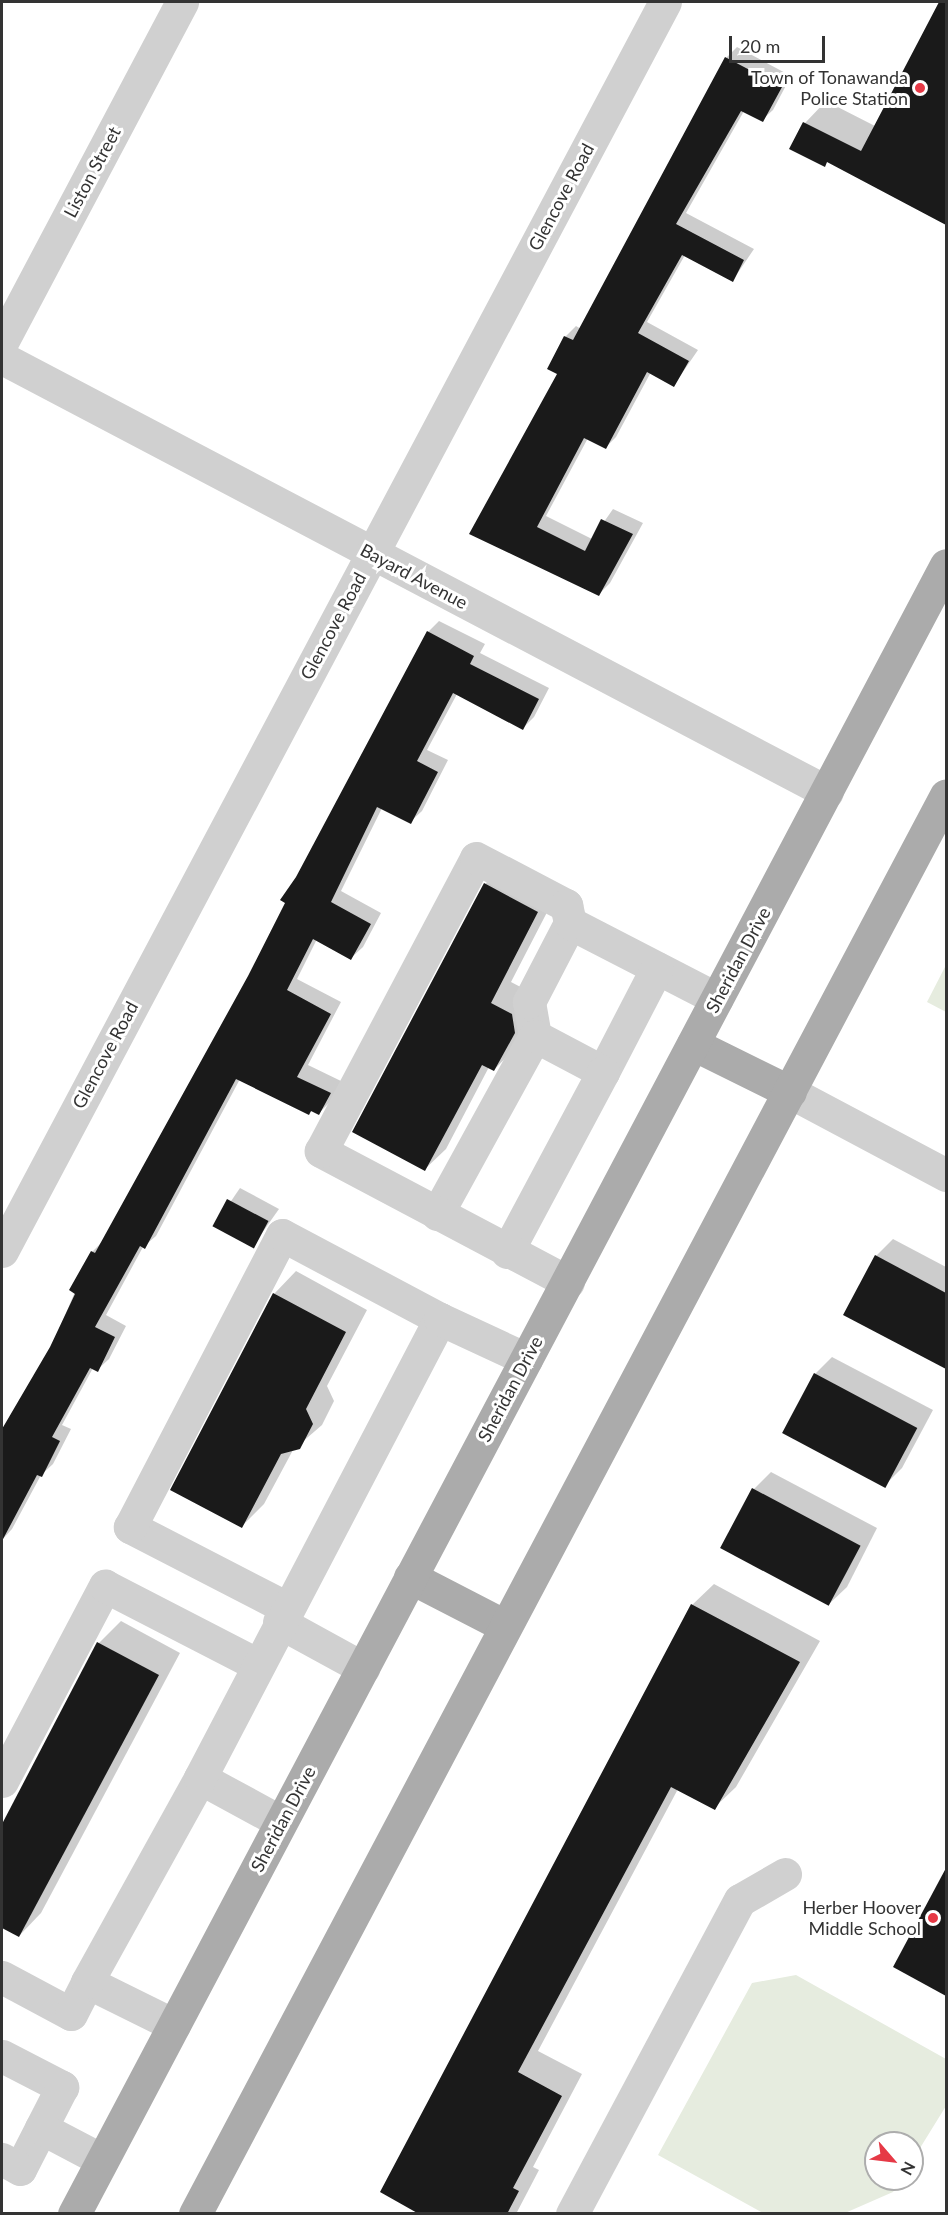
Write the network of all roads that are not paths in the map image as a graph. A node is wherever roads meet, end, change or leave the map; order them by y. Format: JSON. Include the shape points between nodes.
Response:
{"nodes":[{"id":1,"x":182,"y":2,"type":"edge"},
{"id":2,"x":665,"y":2,"type":"edge"},
{"id":3,"x":2,"y":342,"type":"edge"},
{"id":4,"x":2,"y":358,"type":"edge"},
{"id":5,"x":371,"y":554,"type":"junction"},
{"id":6,"x":946,"y":565,"type":"edge"},
{"id":7,"x":827,"y":792,"type":"junction"},
{"id":8,"x":946,"y":795,"type":"edge"},
{"id":9,"x":570,"y":923,"type":"junction"},
{"id":10,"x":657,"y":968,"type":"junction"},
{"id":11,"x":717,"y":999,"type":"junction"},
{"id":12,"x":535,"y":1036,"type":"junction"},
{"id":13,"x":693,"y":1044,"type":"junction"},
{"id":14,"x":603,"y":1072,"type":"junction"},
{"id":15,"x":790,"y":1092,"type":"junction"},
{"id":16,"x":946,"y":1175,"type":"edge"},
{"id":17,"x":437,"y":1214,"type":"junction"},
{"id":18,"x":2,"y":1251,"type":"edge"},
{"id":19,"x":507,"y":1252,"type":"junction"},
{"id":20,"x":568,"y":1282,"type":"junction"},
{"id":21,"x":440,"y":1319,"type":"junction"},
{"id":22,"x":526,"y":1359,"type":"junction"},
{"id":23,"x":411,"y":1577,"type":"junction"},
{"id":24,"x":283,"y":1615,"type":"junction"},
{"id":25,"x":505,"y":1626,"type":"junction"},
{"id":26,"x":258,"y":1665,"type":"junction"},
{"id":27,"x":363,"y":1668,"type":"junction"},
{"id":28,"x":200,"y":1778,"type":"junction"},
{"id":29,"x":2,"y":1781,"type":"edge"},
{"id":30,"x":281,"y":1822,"type":"junction"},
{"id":31,"x":785,"y":1874,"type":"dead end"},
{"id":32,"x":2,"y":1977,"type":"edge"},
{"id":33,"x":87,"y":1982,"type":"junction"},
{"id":34,"x":174,"y":2025,"type":"junction"},
{"id":35,"x":2,"y":2056,"type":"edge"},
{"id":36,"x":41,"y":2128,"type":"junction"},
{"id":37,"x":2,"y":2159,"type":"edge"},
{"id":38,"x":102,"y":2160,"type":"junction"},
{"id":39,"x":74,"y":2214,"type":"edge"},
{"id":40,"x":195,"y":2214,"type":"edge"},
{"id":41,"x":572,"y":2214,"type":"edge"}],
"edges":[{"from":1,"to":3,"type":"street","name":"Liston Street"},
{"from":2,"to":5,"type":"street","name":"Glencove Road"},
{"from":4,"to":5,"type":"street","name":"Bayard Avenue"},
{"from":5,"to":7,"type":"street","name":"Bayard Avenue"},
{"from":5,"to":18,"type":"street","name":"Glencove Road"},
{"from":6,"to":7,"type":"main road","name":"Sheridan Drive"},
{"from":7,"to":11,"type":"main road","name":"Sheridan Drive"},
{"from":8,"to":15,"type":"main road"},
{"from":9,"to":10,"type":"street"},
{"from":9,"to":12,"type":"street","via":[[529,1002]]},
{"from":9,"to":17,"type":"street","via":[[566,905],[476,858],[321,1151]]},
{"from":10,"to":11,"type":"street"},
{"from":10,"to":14,"type":"street"},
{"from":11,"to":13,"type":"main road","name":"Sheridan Drive"},
{"from":12,"to":14,"type":"street"},
{"from":12,"to":17,"type":"street"},
{"from":13,"to":15,"type":"main road"},
{"from":13,"to":20,"type":"main road","name":"Sheridan Drive"},
{"from":14,"to":19,"type":"street"},
{"from":15,"to":16,"type":"street"},
{"from":15,"to":25,"type":"main road"},
{"from":17,"to":19,"type":"street"},
{"from":19,"to":20,"type":"street"},
{"from":20,"to":22,"type":"main road","name":"Sheridan Drive"},
{"from":21,"to":22,"type":"street"},
{"from":21,"to":24,"type":"street"},
{"from":21,"to":24,"type":"street","via":[[282,1235],[130,1527]]},
{"from":22,"to":23,"type":"main road","name":"Sheridan Drive"},
{"from":23,"to":25,"type":"main road"},
{"from":23,"to":27,"type":"main road","name":"Sheridan Drive"},
{"from":24,"to":26,"type":"street"},
{"from":24,"to":27,"type":"street"},
{"from":25,"to":40,"type":"main road"},
{"from":26,"to":28,"type":"street"},
{"from":26,"to":29,"type":"street","via":[[105,1586]]},
{"from":27,"to":30,"type":"main road","name":"Sheridan Drive"},
{"from":28,"to":30,"type":"street"},
{"from":28,"to":33,"type":"street"},
{"from":30,"to":34,"type":"main road","name":"Sheridan Drive"},
{"from":31,"to":41,"type":"street","via":[[740,1900]]},
{"from":32,"to":33,"type":"street","via":[[71,2014]]},
{"from":33,"to":34,"type":"street"},
{"from":34,"to":38,"type":"main road","name":"Sheridan Drive"},
{"from":35,"to":36,"type":"street","via":[[62,2087]]},
{"from":36,"to":37,"type":"street","via":[[20,2169]]},
{"from":36,"to":38,"type":"street"},
{"from":38,"to":39,"type":"main road","name":"Sheridan Drive"}]}
